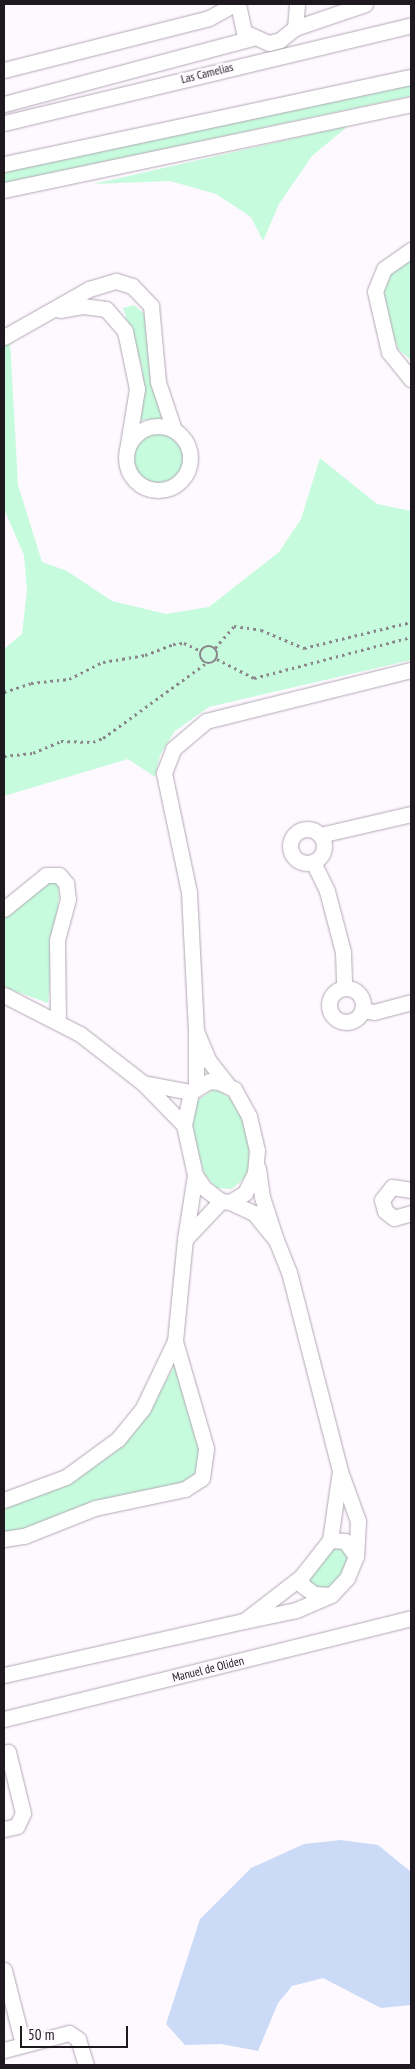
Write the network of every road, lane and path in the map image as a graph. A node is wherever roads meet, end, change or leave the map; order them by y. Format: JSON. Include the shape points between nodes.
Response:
{"nodes":[{"id":1,"x":236,"y":4,"type":"edge"},
{"id":2,"x":298,"y":4,"type":"edge"},
{"id":3,"x":365,"y":4,"type":"edge"},
{"id":4,"x":411,"y":25,"type":"edge"},
{"id":5,"x":295,"y":28,"type":"junction"},
{"id":6,"x":252,"y":38,"type":"junction"},
{"id":7,"x":4,"y":70,"type":"edge"},
{"id":8,"x":411,"y":77,"type":"edge"},
{"id":9,"x":4,"y":104,"type":"edge"},
{"id":10,"x":411,"y":104,"type":"edge"},
{"id":11,"x":4,"y":122,"type":"edge"},
{"id":12,"x":4,"y":164,"type":"edge"},
{"id":13,"x":4,"y":190,"type":"edge"},
{"id":14,"x":411,"y":250,"type":"edge"},
{"id":15,"x":49,"y":312,"type":"junction"},
{"id":16,"x":4,"y":337,"type":"edge"},
{"id":17,"x":411,"y":379,"type":"edge"},
{"id":18,"x":174,"y":430,"type":"junction"},
{"id":19,"x":127,"y":450,"type":"junction"},
{"id":20,"x":411,"y":622,"type":"edge"},
{"id":21,"x":411,"y":637,"type":"edge"},
{"id":22,"x":215,"y":648,"type":"junction"},
{"id":23,"x":201,"y":651,"type":"junction"},
{"id":24,"x":218,"y":659,"type":"junction"},
{"id":25,"x":205,"y":664,"type":"junction"},
{"id":26,"x":411,"y":670,"type":"edge"},
{"id":27,"x":4,"y":692,"type":"edge"},
{"id":28,"x":4,"y":756,"type":"edge"},
{"id":29,"x":411,"y":814,"type":"edge"},
{"id":30,"x":320,"y":835,"type":"junction"},
{"id":31,"x":312,"y":862,"type":"junction"},
{"id":32,"x":4,"y":908,"type":"edge"},
{"id":33,"x":344,"y":988,"type":"junction"},
{"id":34,"x":4,"y":995,"type":"edge"},
{"id":35,"x":411,"y":1002,"type":"edge"},
{"id":36,"x":362,"y":1010,"type":"junction"},
{"id":37,"x":58,"y":1021,"type":"junction"},
{"id":38,"x":196,"y":1031,"type":"junction"},
{"id":39,"x":143,"y":1083,"type":"junction"},
{"id":40,"x":227,"y":1084,"type":"junction"},
{"id":41,"x":193,"y":1090,"type":"junction"},
{"id":42,"x":184,"y":1125,"type":"junction"},
{"id":43,"x":257,"y":1159,"type":"junction"},
{"id":44,"x":195,"y":1175,"type":"junction"},
{"id":45,"x":410,"y":1188,"type":"edge"},
{"id":46,"x":226,"y":1201,"type":"junction"},
{"id":47,"x":409,"y":1221,"type":"edge"},
{"id":48,"x":185,"y":1239,"type":"junction"},
{"id":49,"x":276,"y":1240,"type":"junction"},
{"id":50,"x":175,"y":1341,"type":"junction"},
{"id":51,"x":340,"y":1472,"type":"junction"},
{"id":52,"x":4,"y":1500,"type":"edge"},
{"id":53,"x":4,"y":1539,"type":"edge"},
{"id":54,"x":330,"y":1540,"type":"junction"},
{"id":55,"x":356,"y":1556,"type":"junction"},
{"id":56,"x":301,"y":1578,"type":"junction"},
{"id":57,"x":331,"y":1595,"type":"junction"},
{"id":58,"x":411,"y":1618,"type":"edge"},
{"id":59,"x":244,"y":1621,"type":"junction"},
{"id":60,"x":4,"y":1675,"type":"edge"},
{"id":61,"x":4,"y":1719,"type":"edge"},
{"id":62,"x":8,"y":1752,"type":"dead end"},
{"id":63,"x":4,"y":1829,"type":"edge"},
{"id":64,"x":4,"y":1970,"type":"edge"},
{"id":65,"x":23,"y":2044,"type":"junction"},
{"id":66,"x":4,"y":2050,"type":"edge"},
{"id":67,"x":86,"y":2065,"type":"edge"}],
"edges":[{"from":1,"to":6,"type":"street","via":[[239,25]]},
{"from":1,"to":7,"type":"street","via":[[209,18]]},
{"from":2,"to":5,"type":"street"},
{"from":3,"to":5,"type":"street"},
{"from":4,"to":11,"type":"street","name":"Las Camelias"},
{"from":5,"to":6,"type":"street","via":[[275,42]]},
{"from":6,"to":9,"type":"street"},
{"from":8,"to":12,"type":"street"},
{"from":10,"to":13,"type":"street"},
{"from":14,"to":17,"type":"street","via":[[384,269],[375,291],[389,352]]},
{"from":15,"to":16,"type":"street"},
{"from":15,"to":18,"type":"street","via":[[89,289],[116,281],[144,293],[154,318],[158,382]]},
{"from":15,"to":19,"type":"street","via":[[96,307],[118,318],[136,371]]},
{"from":18,"to":19,"type":"street","via":[[146,428]]},
{"from":18,"to":19,"type":"street","via":[[182,437],[190,457],[186,472],[175,485],[154,490],[135,480],[126,461]]},
{"from":20,"to":22,"type":"path","via":[[304,648],[261,630],[234,626]]},
{"from":21,"to":24,"type":"path","via":[[254,678]]},
{"from":22,"to":23,"type":"path","via":[[208,646]]},
{"from":22,"to":24,"type":"path"},
{"from":23,"to":25,"type":"path"},
{"from":23,"to":27,"type":"path","via":[[184,643],[173,644],[145,655],[103,662],[69,679],[31,683]]},
{"from":24,"to":25,"type":"path"},
{"from":25,"to":28,"type":"path","via":[[103,738],[61,741],[33,753]]},
{"from":26,"to":38,"type":"street","via":[[206,721],[172,749],[164,773],[189,892]]},
{"from":29,"to":30,"type":"street"},
{"from":30,"to":31,"type":"street","via":[[324,850]]},
{"from":30,"to":31,"type":"street","via":[[311,829],[300,830],[290,844],[297,859]]},
{"from":31,"to":33,"type":"street","via":[[327,891],[343,952]]},
{"from":32,"to":37,"type":"street","via":[[46,875],[59,875],[66,883],[68,899],[57,940]]},
{"from":33,"to":36,"type":"street","via":[[359,994]]},
{"from":33,"to":36,"type":"street","via":[[331,998],[332,1014],[346,1022],[356,1019]]},
{"from":34,"to":37,"type":"street"},
{"from":35,"to":36,"type":"street","via":[[374,1012]]},
{"from":37,"to":39,"type":"street"},
{"from":38,"to":40,"type":"street","via":[[209,1061]]},
{"from":38,"to":41,"type":"street"},
{"from":39,"to":41,"type":"street"},
{"from":39,"to":42,"type":"street"},
{"from":40,"to":41,"type":"street","via":[[209,1082]]},
{"from":40,"to":43,"type":"street","via":[[249,1116]]},
{"from":41,"to":42,"type":"street"},
{"from":42,"to":44,"type":"street"},
{"from":43,"to":46,"type":"street","via":[[246,1193]]},
{"from":43,"to":49,"type":"street","via":[[262,1197]]},
{"from":44,"to":46,"type":"street","via":[[204,1188]]},
{"from":44,"to":48,"type":"street"},
{"from":45,"to":47,"type":"street","via":[[392,1186],[382,1200],[389,1215]]},
{"from":46,"to":48,"type":"street"},
{"from":46,"to":49,"type":"street","via":[[254,1213]]},
{"from":48,"to":50,"type":"street"},
{"from":49,"to":51,"type":"street","via":[[289,1272]]},
{"from":50,"to":52,"type":"street","via":[[143,1408],[118,1439],[66,1477]]},
{"from":50,"to":53,"type":"street","via":[[206,1448],[205,1471],[198,1482],[173,1493],[95,1508],[24,1536]]},
{"from":51,"to":54,"type":"street"},
{"from":51,"to":55,"type":"street","via":[[358,1520]]},
{"from":54,"to":55,"type":"street","via":[[345,1541]]},
{"from":54,"to":56,"type":"street"},
{"from":55,"to":57,"type":"street","via":[[347,1578]]},
{"from":56,"to":57,"type":"street","via":[[308,1591]]},
{"from":56,"to":59,"type":"street"},
{"from":57,"to":59,"type":"street","via":[[296,1610]]},
{"from":58,"to":61,"type":"street","name":"Manuel de Oliden"},
{"from":59,"to":60,"type":"street"},
{"from":62,"to":63,"type":"street","via":[[23,1813],[17,1826]]},
{"from":64,"to":65,"type":"street"},
{"from":65,"to":66,"type":"street"},
{"from":65,"to":67,"type":"street","via":[[74,2034]]}]}
